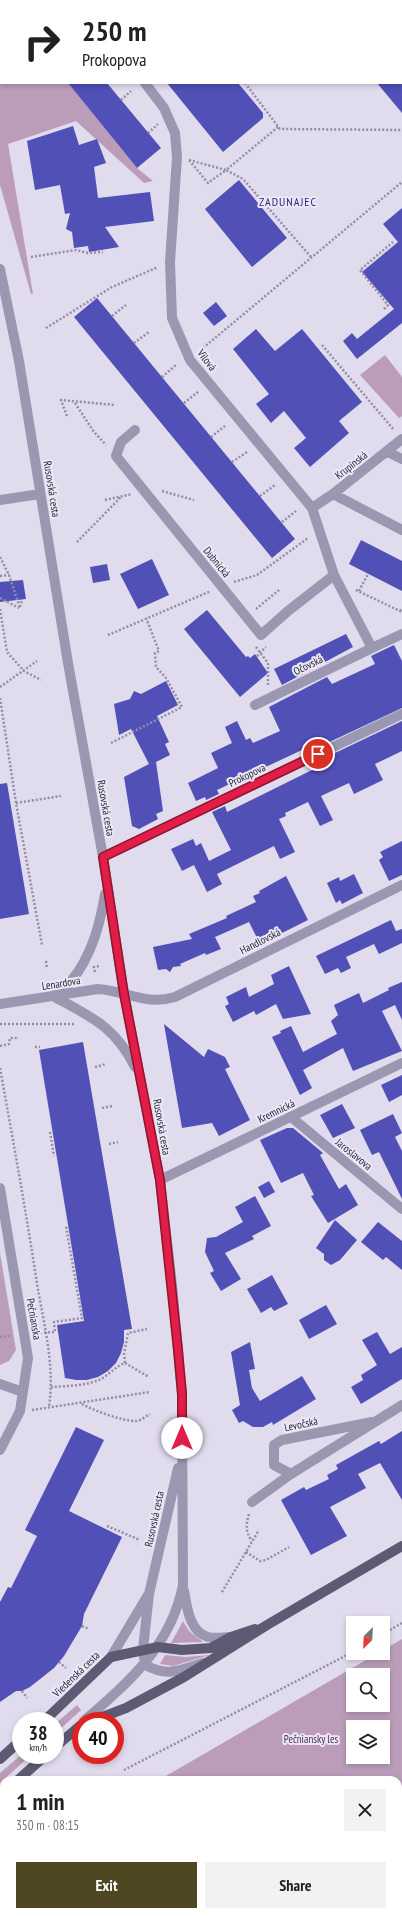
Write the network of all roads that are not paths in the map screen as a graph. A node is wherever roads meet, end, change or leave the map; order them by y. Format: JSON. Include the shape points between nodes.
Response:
{"nodes":[{"id":1,"x":146,"y":84,"type":"edge"},
{"id":2,"x":0,"y":269,"type":"edge"},
{"id":3,"x":135,"y":430,"type":"dead end"},
{"id":4,"x":402,"y":439,"type":"edge"},
{"id":5,"x":388,"y":452,"type":"junction"},
{"id":6,"x":402,"y":459,"type":"edge"},
{"id":7,"x":40,"y":494,"type":"junction"},
{"id":8,"x":333,"y":494,"type":"junction"},
{"id":9,"x":0,"y":500,"type":"edge"},
{"id":10,"x":312,"y":508,"type":"junction"},
{"id":11,"x":402,"y":530,"type":"edge"},
{"id":12,"x":334,"y":575,"type":"junction"},
{"id":13,"x":402,"y":634,"type":"edge"},
{"id":14,"x":372,"y":648,"type":"junction"},
{"id":15,"x":255,"y":705,"type":"dead end"},
{"id":16,"x":402,"y":714,"type":"edge"},
{"id":17,"x":103,"y":857,"type":"junction"},
{"id":18,"x":402,"y":885,"type":"edge"},
{"id":19,"x":107,"y":886,"type":"junction"},
{"id":20,"x":124,"y":994,"type":"junction"},
{"id":21,"x":53,"y":996,"type":"junction"},
{"id":22,"x":0,"y":1004,"type":"edge"},
{"id":23,"x":402,"y":1063,"type":"edge"},
{"id":24,"x":141,"y":1079,"type":"junction"},
{"id":25,"x":291,"y":1117,"type":"junction"},
{"id":26,"x":160,"y":1180,"type":"junction"},
{"id":27,"x":0,"y":1188,"type":"edge"},
{"id":28,"x":402,"y":1209,"type":"edge"},
{"id":29,"x":0,"y":1384,"type":"edge"},
{"id":30,"x":23,"y":1392,"type":"junction"},
{"id":31,"x":402,"y":1405,"type":"edge"},
{"id":32,"x":372,"y":1422,"type":"junction"},
{"id":33,"x":182,"y":1449,"type":"junction"},
{"id":34,"x":0,"y":1450,"type":"edge"},
{"id":35,"x":290,"y":1474,"type":"junction"},
{"id":36,"x":252,"y":1502,"type":"dead end"},
{"id":37,"x":402,"y":1546,"type":"edge"},
{"id":38,"x":183,"y":1585,"type":"junction"},
{"id":39,"x":149,"y":1594,"type":"junction"},
{"id":40,"x":267,"y":1625,"type":"junction"},
{"id":41,"x":231,"y":1637,"type":"junction"},
{"id":42,"x":158,"y":1647,"type":"junction"},
{"id":43,"x":143,"y":1649,"type":"junction"},
{"id":44,"x":111,"y":1657,"type":"junction"},
{"id":45,"x":214,"y":1659,"type":"junction"},
{"id":46,"x":144,"y":1664,"type":"junction"},
{"id":47,"x":53,"y":1712,"type":"edge"},
{"id":48,"x":94,"y":1712,"type":"edge"},
{"id":49,"x":116,"y":1712,"type":"edge"},
{"id":50,"x":72,"y":1732,"type":"edge"},
{"id":51,"x":64,"y":1739,"type":"edge"},
{"id":52,"x":12,"y":1745,"type":"edge"},
{"id":53,"x":12,"y":1748,"type":"edge"},
{"id":54,"x":0,"y":1751,"type":"edge"},
{"id":55,"x":0,"y":1759,"type":"edge"},
{"id":56,"x":36,"y":1764,"type":"edge"},
{"id":57,"x":22,"y":1776,"type":"edge"}],
"edges":[{"from":1,"to":10,"type":"street","name":"Vilová","via":[[164,108],[175,133],[177,157],[170,262],[172,318],[190,360]]},
{"from":2,"to":7,"type":"street","name":"Rusovská cesta","via":[[19,361]]},
{"from":3,"to":12,"type":"street","name":"Dubnická","via":[[121,442],[116,456],[261,635]]},
{"from":4,"to":5,"type":"street","name":"Krupinská"},
{"from":5,"to":6,"type":"street"},
{"from":5,"to":8,"type":"street","name":"Krupinská"},
{"from":7,"to":9,"type":"street"},
{"from":7,"to":17,"type":"street","name":"Rusovská cesta"},
{"from":8,"to":10,"type":"street","name":"Krupinská"},
{"from":8,"to":11,"type":"street"},
{"from":10,"to":12,"type":"street","name":"Vilová"},
{"from":12,"to":14,"type":"street","name":"Vilová"},
{"from":13,"to":14,"type":"street","name":"Očovská"},
{"from":14,"to":15,"type":"street","name":"Očovská"},
{"from":16,"to":17,"type":"street","name":"Prokopova"},
{"from":17,"to":19,"type":"street","name":"Rusovská cesta"},
{"from":18,"to":20,"type":"street","name":"Handlovská","via":[[175,997],[149,1001]]},
{"from":19,"to":20,"type":"street","name":"Rusovská cesta"},
{"from":19,"to":21,"type":"street","via":[[100,924],[91,947],[72,980]]},
{"from":20,"to":21,"type":"street","name":"Lenardova","via":[[98,989]]},
{"from":20,"to":24,"type":"street","name":"Rusovská cesta"},
{"from":21,"to":22,"type":"street","name":"Lenardova"},
{"from":21,"to":24,"type":"street","via":[[111,1030],[127,1050]]},
{"from":23,"to":25,"type":"street","name":"Kremnická"},
{"from":24,"to":26,"type":"street","name":"Rusovská cesta"},
{"from":25,"to":26,"type":"street","name":"Kremnická"},
{"from":25,"to":28,"type":"street","name":"Jaroslavova"},
{"from":26,"to":33,"type":"street","name":"Rusovská cesta","via":[[182,1394]]},
{"from":27,"to":30,"type":"street","name":"Pečnianska","via":[[28,1358]]},
{"from":29,"to":30,"type":"street"},
{"from":30,"to":34,"type":"street","name":"Pečnianska","via":[[20,1411]]},
{"from":31,"to":32,"type":"street","name":"Levočská"},
{"from":32,"to":35,"type":"street","name":"Levočská"},
{"from":32,"to":35,"type":"street","name":"Levočská","via":[[282,1440],[274,1445],[274,1465]]},
{"from":33,"to":38,"type":"street","name":"Rusovská cesta"},
{"from":33,"to":39,"type":"street","name":"Rusovská cesta"},
{"from":35,"to":36,"type":"street"},
{"from":37,"to":40,"type":"main road","name":"Viedenská cesta"},
{"from":38,"to":41,"type":"street","name":"Rusovská cesta","via":[[190,1617],[197,1629],[208,1637]]},
{"from":38,"to":42,"type":"street","name":"Rusovská cesta","via":[[179,1602]]},
{"from":39,"to":43,"type":"street","name":"Rusovská cesta"},
{"from":39,"to":44,"type":"street","name":"Rusovská cesta"},
{"from":40,"to":41,"type":"main road","name":"Viedenská cesta"},
{"from":40,"to":45,"type":"main road","name":"Viedenská cesta"},
{"from":41,"to":42,"type":"main road","name":"Viedenská cesta","via":[[204,1649]]},
{"from":42,"to":43,"type":"main road","name":"Viedenská cesta"},
{"from":42,"to":46,"type":"street","name":"Rusovská cesta"},
{"from":43,"to":44,"type":"main road","name":"Viedenská cesta"},
{"from":43,"to":46,"type":"street","name":"Rusovská cesta"},
{"from":44,"to":47,"type":"main road","name":"Viedenská cesta"},
{"from":45,"to":46,"type":"street","via":[[166,1673],[155,1671]]},
{"from":45,"to":49,"type":"main road","name":"Viedenská cesta"},
{"from":46,"to":48,"type":"street","name":"Rusovská cesta"},
{"from":50,"to":51,"type":"main road"},
{"from":52,"to":54,"type":"main road"},
{"from":53,"to":55,"type":"main road"},
{"from":56,"to":57,"type":"main road"}]}
